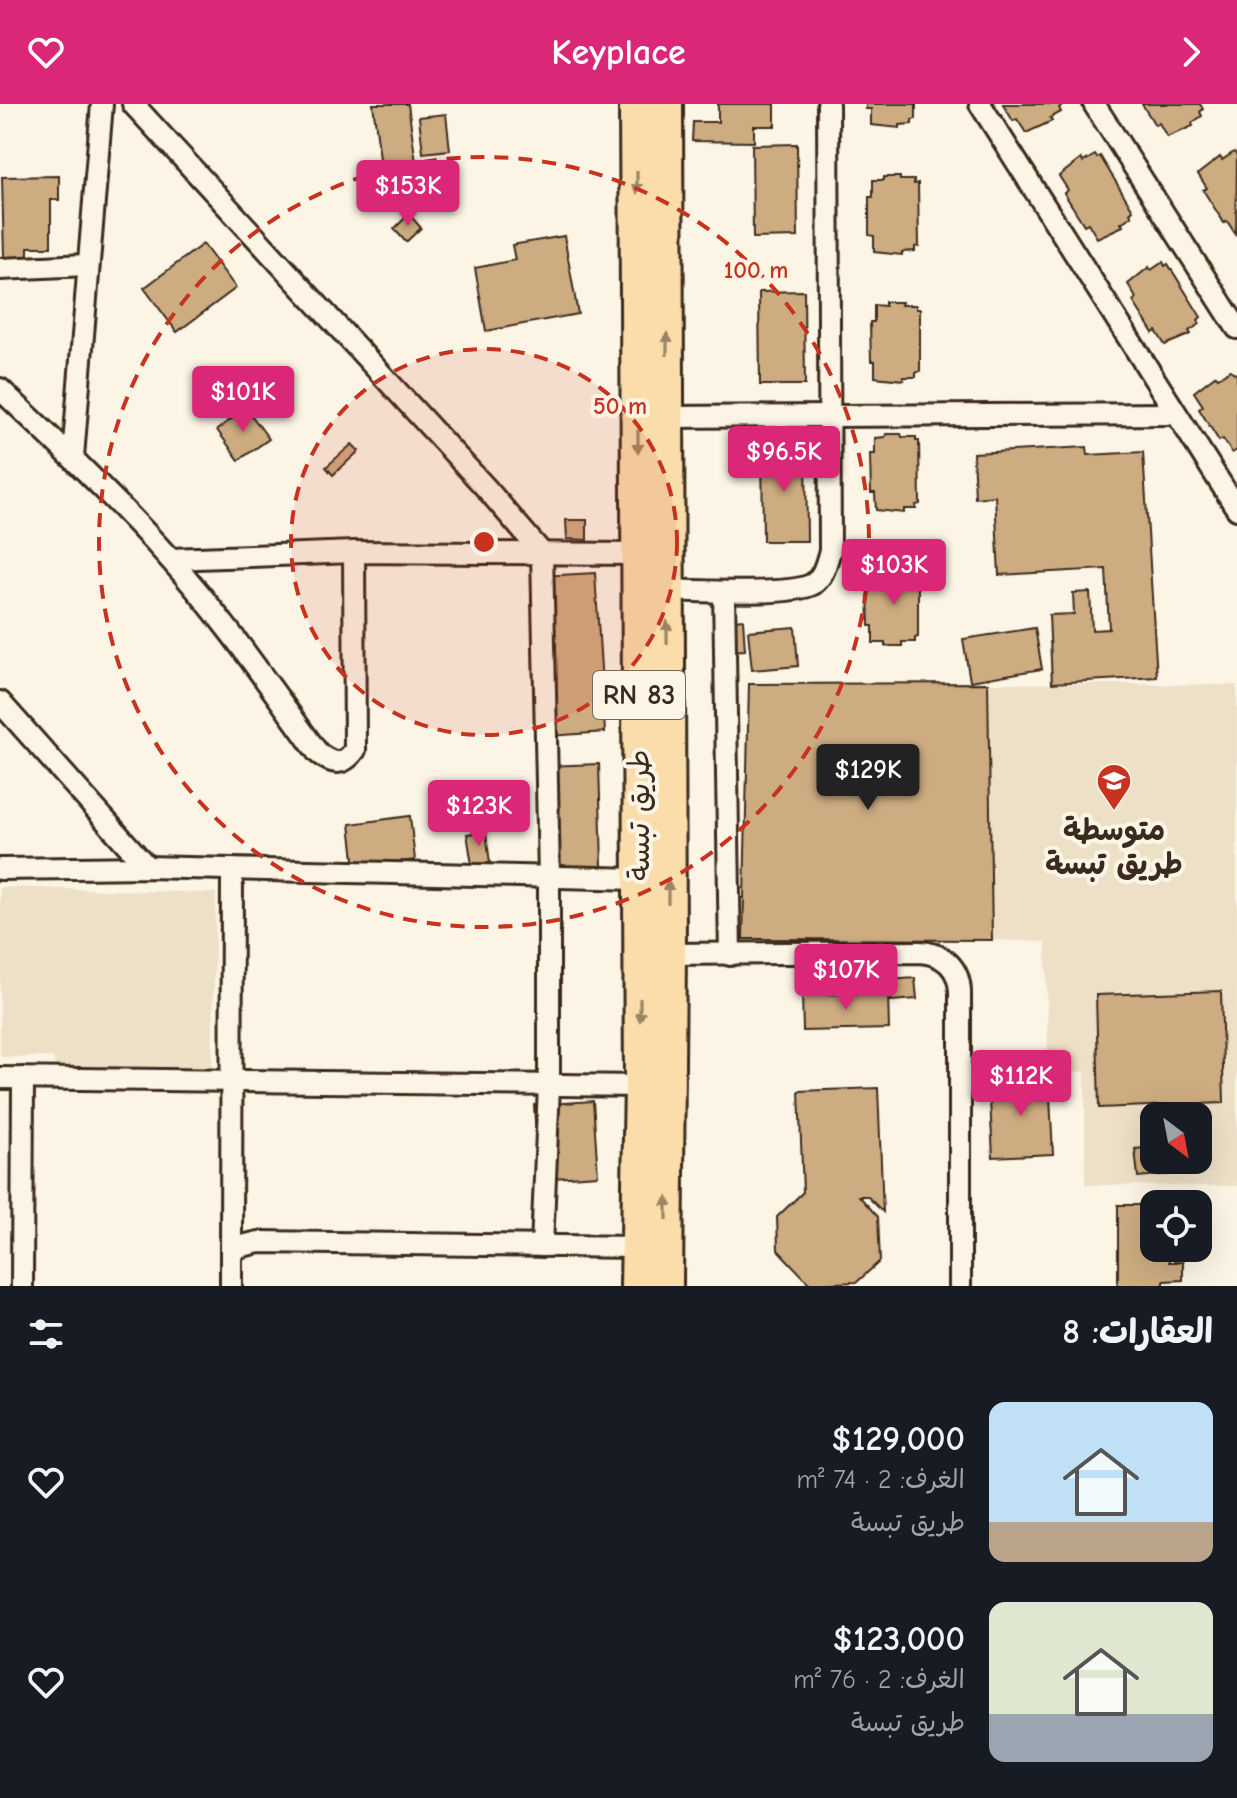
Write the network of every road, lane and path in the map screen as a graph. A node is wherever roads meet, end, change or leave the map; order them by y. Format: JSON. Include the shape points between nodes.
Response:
{"nodes":[{"id":1,"x":102,"y":104,"type":"edge"},
{"id":2,"x":133,"y":104,"type":"edge"},
{"id":3,"x":636,"y":104,"type":"edge"},
{"id":4,"x":666,"y":104,"type":"edge"},
{"id":5,"x":828,"y":104,"type":"edge"},
{"id":6,"x":980,"y":104,"type":"edge"},
{"id":7,"x":1094,"y":104,"type":"edge"},
{"id":8,"x":87,"y":265,"type":"junction"},
{"id":9,"x":0,"y":269,"type":"edge"},
{"id":10,"x":1237,"y":328,"type":"edge"},
{"id":11,"x":0,"y":389,"type":"edge"},
{"id":12,"x":1175,"y":414,"type":"junction"},
{"id":13,"x":831,"y":416,"type":"junction"},
{"id":14,"x":667,"y":417,"type":"junction"},
{"id":15,"x":73,"y":457,"type":"junction"},
{"id":16,"x":1237,"y":509,"type":"edge"},
{"id":17,"x":354,"y":552,"type":"junction"},
{"id":18,"x":542,"y":553,"type":"junction"},
{"id":19,"x":639,"y":554,"type":"junction"},
{"id":20,"x":170,"y":559,"type":"junction"},
{"id":21,"x":667,"y":590,"type":"junction"},
{"id":22,"x":724,"y":592,"type":"junction"},
{"id":23,"x":0,"y":702,"type":"edge"},
{"id":24,"x":147,"y":867,"type":"junction"},
{"id":25,"x":0,"y":869,"type":"edge"},
{"id":26,"x":232,"y":869,"type":"junction"},
{"id":27,"x":549,"y":876,"type":"junction"},
{"id":28,"x":639,"y":879,"type":"junction"},
{"id":29,"x":654,"y":955,"type":"junction"},
{"id":30,"x":730,"y":955,"type":"junction"},
{"id":31,"x":0,"y":1078,"type":"edge"},
{"id":32,"x":23,"y":1078,"type":"junction"},
{"id":33,"x":230,"y":1079,"type":"junction"},
{"id":34,"x":549,"y":1086,"type":"junction"},
{"id":35,"x":641,"y":1086,"type":"junction"},
{"id":36,"x":542,"y":1246,"type":"junction"},
{"id":37,"x":638,"y":1247,"type":"junction"},
{"id":38,"x":231,"y":1254,"type":"junction"},
{"id":39,"x":22,"y":1286,"type":"edge"},
{"id":40,"x":231,"y":1286,"type":"edge"},
{"id":41,"x":637,"y":1286,"type":"edge"},
{"id":42,"x":666,"y":1286,"type":"edge"},
{"id":43,"x":960,"y":1286,"type":"edge"}],
"edges":[{"from":1,"to":8,"type":"street"},
{"from":2,"to":18,"type":"street"},
{"from":3,"to":19,"type":"main road","name":"طريق تبسة","number":"RN 83","one_way":true},
{"from":14,"to":4,"type":"main road","name":"طريق تبسة","number":"RN 83","one_way":true},
{"from":5,"to":13,"type":"street"},
{"from":6,"to":12,"type":"street"},
{"from":7,"to":10,"type":"street"},
{"from":8,"to":9,"type":"street"},
{"from":8,"to":15,"type":"street"},
{"from":11,"to":15,"type":"street"},
{"from":12,"to":13,"type":"street"},
{"from":12,"to":16,"type":"street"},
{"from":13,"to":14,"type":"street"},
{"from":13,"to":22,"type":"street","via":[[830,551],[823,574],[799,588]]},
{"from":14,"to":21,"type":"main road","name":"طريق تبسة","number":"RN 83"},
{"from":15,"to":20,"type":"street"},
{"from":17,"to":18,"type":"street"},
{"from":17,"to":20,"type":"street"},
{"from":17,"to":20,"type":"street","via":[[355,750],[337,763],[318,753]]},
{"from":18,"to":19,"type":"street"},
{"from":18,"to":27,"type":"street"},
{"from":19,"to":28,"type":"main road","name":"طريق تبسة","number":"RN 83"},
{"from":21,"to":22,"type":"street"},
{"from":29,"to":21,"type":"main road","name":"طريق تبسة","number":"RN 83","one_way":true},
{"from":22,"to":30,"type":"street"},
{"from":23,"to":24,"type":"street"},
{"from":24,"to":25,"type":"street"},
{"from":24,"to":26,"type":"street"},
{"from":26,"to":27,"type":"street"},
{"from":26,"to":33,"type":"street"},
{"from":27,"to":28,"type":"street"},
{"from":27,"to":34,"type":"street"},
{"from":28,"to":29,"type":"main road","name":"طريق تبسة","number":"RN 83"},
{"from":29,"to":30,"type":"street"},
{"from":29,"to":35,"type":"main road","name":"طريق تبسة","number":"RN 83","one_way":true},
{"from":42,"to":29,"type":"main road","name":"طريق تبسة","number":"RN 83","one_way":true},
{"from":30,"to":43,"type":"street","via":[[920,952],[939,955],[953,966],[960,992]]},
{"from":31,"to":32,"type":"street"},
{"from":32,"to":33,"type":"street"},
{"from":32,"to":39,"type":"street"},
{"from":33,"to":34,"type":"street"},
{"from":33,"to":38,"type":"street"},
{"from":34,"to":35,"type":"street"},
{"from":34,"to":36,"type":"street"},
{"from":35,"to":37,"type":"main road","name":"طريق تبسة","number":"RN 83"},
{"from":36,"to":37,"type":"street"},
{"from":36,"to":38,"type":"street","via":[[259,1242]]},
{"from":37,"to":41,"type":"main road","name":"طريق تبسة","number":"RN 83"},
{"from":38,"to":40,"type":"street"}]}
